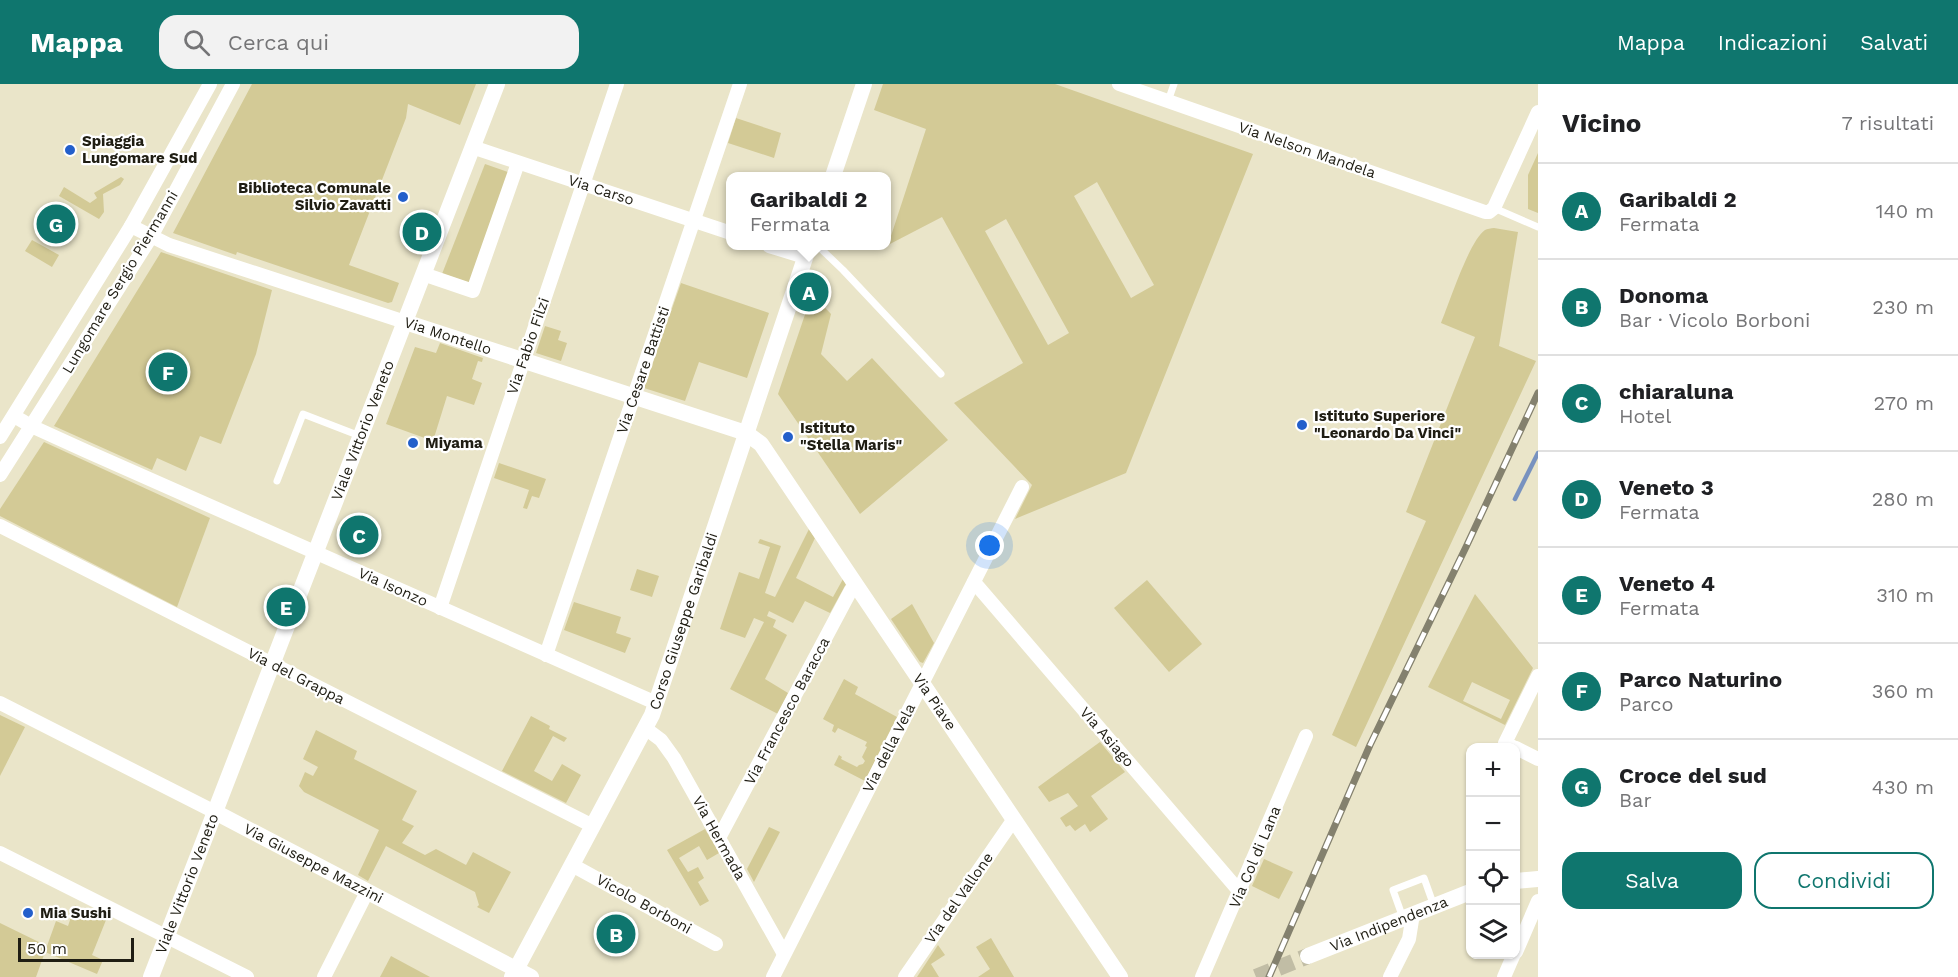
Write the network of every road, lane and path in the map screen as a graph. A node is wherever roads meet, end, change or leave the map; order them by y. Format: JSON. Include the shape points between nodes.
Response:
{"nodes":[{"id":1,"x":210,"y":84,"type":"edge"},
{"id":2,"x":233,"y":84,"type":"edge"},
{"id":3,"x":496,"y":84,"type":"edge"},
{"id":4,"x":617,"y":84,"type":"edge"},
{"id":5,"x":740,"y":84,"type":"edge"},
{"id":6,"x":864,"y":84,"type":"edge"},
{"id":7,"x":1119,"y":84,"type":"edge"},
{"id":8,"x":1174,"y":84,"type":"edge"},
{"id":9,"x":1168,"y":101,"type":"junction"},
{"id":10,"x":1538,"y":112,"type":"edge"},
{"id":11,"x":472,"y":147,"type":"junction"},
{"id":12,"x":518,"y":163,"type":"junction"},
{"id":13,"x":835,"y":172,"type":"edge"},
{"id":14,"x":582,"y":184,"type":"junction"},
{"id":15,"x":1494,"y":208,"type":"junction"},
{"id":16,"x":694,"y":221,"type":"junction"},
{"id":17,"x":131,"y":226,"type":"junction"},
{"id":18,"x":1538,"y":227,"type":"edge"},
{"id":19,"x":726,"y":231,"type":"edge"},
{"id":20,"x":151,"y":237,"type":"junction"},
{"id":21,"x":809,"y":250,"type":"edge"},
{"id":22,"x":822,"y":250,"type":"edge"},
{"id":23,"x":423,"y":274,"type":"junction"},
{"id":24,"x":405,"y":322,"type":"junction"},
{"id":25,"x":523,"y":360,"type":"junction"},
{"id":26,"x":941,"y":374,"type":"dead end"},
{"id":27,"x":634,"y":396,"type":"junction"},
{"id":28,"x":14,"y":416,"type":"junction"},
{"id":29,"x":32,"y":426,"type":"junction"},
{"id":30,"x":746,"y":433,"type":"junction"},
{"id":31,"x":360,"y":436,"type":"junction"},
{"id":32,"x":0,"y":437,"type":"edge"},
{"id":33,"x":0,"y":475,"type":"edge"},
{"id":34,"x":277,"y":481,"type":"dead end"},
{"id":35,"x":1022,"y":487,"type":"dead end"},
{"id":36,"x":0,"y":526,"type":"edge"},
{"id":37,"x":315,"y":553,"type":"junction"},
{"id":38,"x":974,"y":582,"type":"junction"},
{"id":39,"x":857,"y":586,"type":"junction"},
{"id":40,"x":440,"y":608,"type":"junction"},
{"id":41,"x":546,"y":655,"type":"junction"},
{"id":42,"x":272,"y":664,"type":"junction"},
{"id":43,"x":1538,"y":676,"type":"edge"},
{"id":44,"x":922,"y":683,"type":"junction"},
{"id":45,"x":0,"y":703,"type":"edge"},
{"id":46,"x":656,"y":703,"type":"junction"},
{"id":47,"x":645,"y":728,"type":"junction"},
{"id":48,"x":1306,"y":736,"type":"dead end"},
{"id":49,"x":1505,"y":743,"type":"edge"},
{"id":50,"x":1520,"y":750,"type":"edge"},
{"id":51,"x":1538,"y":759,"type":"edge"},
{"id":52,"x":215,"y":812,"type":"junction"},
{"id":53,"x":1014,"y":819,"type":"junction"},
{"id":54,"x":593,"y":826,"type":"junction"},
{"id":55,"x":719,"y":838,"type":"junction"},
{"id":56,"x":0,"y":853,"type":"edge"},
{"id":57,"x":572,"y":865,"type":"junction"},
{"id":58,"x":1538,"y":879,"type":"edge"},
{"id":59,"x":1520,"y":881,"type":"edge"},
{"id":60,"x":367,"y":892,"type":"junction"},
{"id":61,"x":1240,"y":892,"type":"junction"},
{"id":62,"x":1466,"y":894,"type":"edge"},
{"id":63,"x":1538,"y":901,"type":"edge"},
{"id":64,"x":1434,"y":906,"type":"junction"},
{"id":65,"x":1408,"y":916,"type":"junction"},
{"id":66,"x":167,"y":936,"type":"junction"},
{"id":67,"x":1520,"y":942,"type":"edge"},
{"id":68,"x":716,"y":944,"type":"dead end"},
{"id":69,"x":784,"y":954,"type":"junction"},
{"id":70,"x":1308,"y":956,"type":"tunnel mouth"},
{"id":71,"x":1512,"y":959,"type":"edge"},
{"id":72,"x":520,"y":974,"type":"edge"},
{"id":73,"x":151,"y":977,"type":"edge"},
{"id":74,"x":247,"y":977,"type":"edge"},
{"id":75,"x":324,"y":977,"type":"edge"},
{"id":76,"x":772,"y":977,"type":"edge"},
{"id":77,"x":905,"y":977,"type":"edge"},
{"id":78,"x":1120,"y":977,"type":"edge"},
{"id":79,"x":1202,"y":977,"type":"edge"},
{"id":80,"x":1390,"y":977,"type":"edge"},
{"id":81,"x":1504,"y":977,"type":"edge"}],
"edges":[{"from":1,"to":17,"type":"street","name":"Lungomare Sergio Piermanni"},
{"from":2,"to":20,"type":"street","name":"Lungomare Sergio Piermanni"},
{"from":3,"to":11,"type":"street","name":"Viale Vittorio Veneto"},
{"from":4,"to":14,"type":"street","name":"Via Fabio Filzi"},
{"from":5,"to":16,"type":"street","name":"Via Cesare Battisti"},
{"from":6,"to":13,"type":"street"},
{"from":7,"to":9,"type":"street","name":"Via Nelson Mandela"},
{"from":8,"to":9,"type":"lane"},
{"from":9,"to":15,"type":"street","name":"Via Nelson Mandela","via":[[1485,212]]},
{"from":10,"to":15,"type":"street"},
{"from":11,"to":12,"type":"street","name":"Via Carso"},
{"from":11,"to":23,"type":"street","name":"Viale Vittorio Veneto"},
{"from":12,"to":14,"type":"street","name":"Via Carso"},
{"from":12,"to":23,"type":"street","via":[[473,291]]},
{"from":14,"to":16,"type":"street","name":"Via Carso"},
{"from":14,"to":25,"type":"street","name":"Via Fabio Filzi"},
{"from":15,"to":18,"type":"lane"},
{"from":16,"to":19,"type":"street","name":"Via Carso"},
{"from":16,"to":27,"type":"street","name":"Via Cesare Battisti"},
{"from":17,"to":20,"type":"street","name":"Via Montello"},
{"from":17,"to":28,"type":"street","name":"Lungomare Sergio Piermanni"},
{"from":20,"to":24,"type":"street","name":"Via Montello"},
{"from":20,"to":29,"type":"street","name":"Lungomare Sergio Piermanni"},
{"from":21,"to":30,"type":"street","name":"Corso Giuseppe Garibaldi"},
{"from":22,"to":26,"type":"lane"},
{"from":23,"to":24,"type":"street","name":"Viale Vittorio Veneto"},
{"from":24,"to":25,"type":"street","name":"Via Montello"},
{"from":24,"to":31,"type":"street","name":"Viale Vittorio Veneto"},
{"from":25,"to":27,"type":"street","name":"Via Montello"},
{"from":25,"to":40,"type":"street","name":"Via Fabio Filzi"},
{"from":27,"to":30,"type":"street","name":"Via Montello"},
{"from":27,"to":41,"type":"street","name":"Via Cesare Battisti"},
{"from":28,"to":29,"type":"street","name":"Via Isonzo"},
{"from":28,"to":32,"type":"street","name":"Lungomare Sergio Piermanni"},
{"from":29,"to":33,"type":"street","name":"Lungomare Sergio Piermanni"},
{"from":29,"to":37,"type":"street","name":"Via Isonzo"},
{"from":30,"to":39,"type":"street","name":"Via Piave","via":[[765,449]]},
{"from":30,"to":46,"type":"street","name":"Corso Giuseppe Garibaldi"},
{"from":31,"to":34,"type":"lane","via":[[303,414]]},
{"from":31,"to":37,"type":"street","name":"Viale Vittorio Veneto"},
{"from":35,"to":38,"type":"street","name":"Via della Vela"},
{"from":36,"to":42,"type":"street","name":"Via del Grappa"},
{"from":37,"to":40,"type":"street","name":"Via Isonzo"},
{"from":37,"to":42,"type":"street","name":"Viale Vittorio Veneto"},
{"from":38,"to":44,"type":"street","name":"Via della Vela"},
{"from":38,"to":61,"type":"street","name":"Via Asiago"},
{"from":39,"to":44,"type":"street","name":"Via Piave"},
{"from":39,"to":55,"type":"street","name":"Via Francesco Baracca","via":[[851,590]]},
{"from":40,"to":41,"type":"street","name":"Via Isonzo"},
{"from":41,"to":46,"type":"street","name":"Via Isonzo"},
{"from":42,"to":52,"type":"street","name":"Viale Vittorio Veneto"},
{"from":42,"to":54,"type":"street","name":"Via del Grappa"},
{"from":43,"to":49,"type":"street"},
{"from":44,"to":53,"type":"street","name":"Via Piave"},
{"from":44,"to":69,"type":"street","name":"Via della Vela"},
{"from":45,"to":52,"type":"street","name":"Via Giuseppe Mazzini"},
{"from":46,"to":47,"type":"street","name":"Corso Giuseppe Garibaldi"},
{"from":47,"to":54,"type":"street","name":"Corso Giuseppe Garibaldi"},
{"from":47,"to":55,"type":"street","name":"Via Hermada","via":[[667,747]]},
{"from":48,"to":61,"type":"street","name":"Via Col di Lana"},
{"from":50,"to":51,"type":"street"},
{"from":52,"to":60,"type":"street","name":"Via Giuseppe Mazzini"},
{"from":52,"to":66,"type":"street","name":"Viale Vittorio Veneto"},
{"from":53,"to":77,"type":"street","name":"Via del Vallone"},
{"from":53,"to":78,"type":"street","name":"Via Piave"},
{"from":54,"to":57,"type":"street","name":"Corso Giuseppe Garibaldi"},
{"from":55,"to":69,"type":"street","name":"Via Hermada"},
{"from":56,"to":66,"type":"street"},
{"from":57,"to":68,"type":"street","name":"Vicolo Borboni"},
{"from":57,"to":72,"type":"street","name":"Corso Giuseppe Garibaldi"},
{"from":58,"to":59,"type":"street"},
{"from":60,"to":72,"type":"street","name":"Via Giuseppe Mazzini"},
{"from":60,"to":75,"type":"street"},
{"from":61,"to":79,"type":"street","name":"Via Col di Lana"},
{"from":62,"to":64,"type":"street","name":"Via Indipendenza"},
{"from":63,"to":67,"type":"street"},
{"from":64,"to":65,"type":"street","name":"Via Indipendenza"},
{"from":64,"to":65,"type":"lane","via":[[1424,878],[1393,890]]},
{"from":65,"to":70,"type":"street","name":"Via Indipendenza"},
{"from":65,"to":80,"type":"street","via":[[1411,934]]},
{"from":66,"to":73,"type":"street","name":"Viale Vittorio Veneto"},
{"from":66,"to":74,"type":"street"},
{"from":69,"to":76,"type":"street","name":"Via della Vela"},
{"from":71,"to":81,"type":"street"}]}
